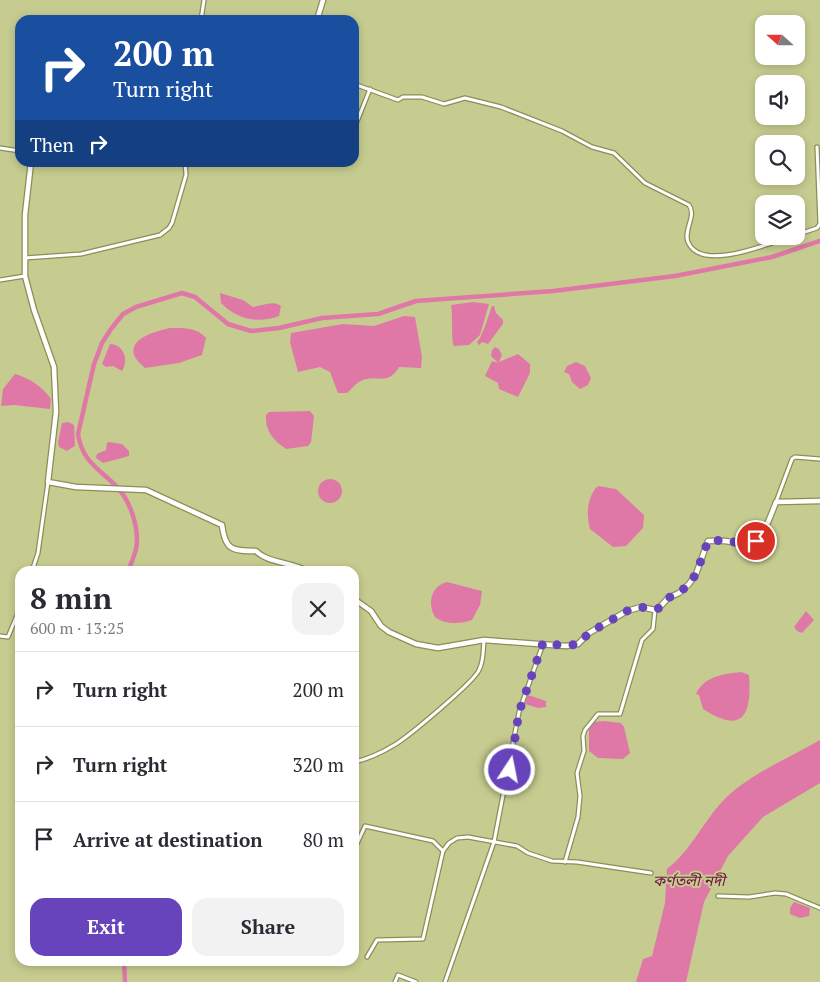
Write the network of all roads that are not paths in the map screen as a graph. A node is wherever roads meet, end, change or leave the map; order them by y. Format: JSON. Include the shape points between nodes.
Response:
{"nodes":[{"id":1,"x":204,"y":0,"type":"edge"},
{"id":2,"x":323,"y":0,"type":"edge"},
{"id":3,"x":202,"y":15,"type":"edge"},
{"id":4,"x":318,"y":15,"type":"edge"},
{"id":5,"x":359,"y":86,"type":"edge"},
{"id":6,"x":370,"y":89,"type":"junction"},
{"id":7,"x":359,"y":116,"type":"edge"},
{"id":8,"x":818,"y":147,"type":"dead end"},
{"id":9,"x":0,"y":148,"type":"edge"},
{"id":10,"x":15,"y":150,"type":"edge"},
{"id":11,"x":30,"y":167,"type":"edge"},
{"id":12,"x":185,"y":167,"type":"edge"},
{"id":13,"x":805,"y":232,"type":"edge"},
{"id":14,"x":764,"y":245,"type":"edge"},
{"id":15,"x":25,"y":258,"type":"junction"},
{"id":16,"x":25,"y":276,"type":"junction"},
{"id":17,"x":0,"y":280,"type":"edge"},
{"id":18,"x":820,"y":459,"type":"edge"},
{"id":19,"x":48,"y":482,"type":"junction"},
{"id":20,"x":820,"y":501,"type":"edge"},
{"id":21,"x":776,"y":502,"type":"junction"},
{"id":22,"x":34,"y":566,"type":"edge"},
{"id":23,"x":297,"y":566,"type":"edge"},
{"id":24,"x":359,"y":602,"type":"edge"},
{"id":25,"x":655,"y":610,"type":"junction"},
{"id":26,"x":15,"y":620,"type":"edge"},
{"id":27,"x":0,"y":636,"type":"edge"},
{"id":28,"x":484,"y":640,"type":"junction"},
{"id":29,"x":543,"y":643,"type":"junction"},
{"id":30,"x":359,"y":761,"type":"edge"},
{"id":31,"x":359,"y":839,"type":"edge"},
{"id":32,"x":494,"y":842,"type":"junction"},
{"id":33,"x":443,"y":851,"type":"junction"},
{"id":34,"x":565,"y":863,"type":"junction"},
{"id":35,"x":651,"y":873,"type":"dead end"},
{"id":36,"x":718,"y":896,"type":"dead end"},
{"id":37,"x":820,"y":908,"type":"edge"},
{"id":38,"x":367,"y":957,"type":"dead end"},
{"id":39,"x":395,"y":982,"type":"edge"},
{"id":40,"x":416,"y":982,"type":"edge"},
{"id":41,"x":445,"y":982,"type":"edge"}],
"edges":[{"from":1,"to":3,"type":"street"},
{"from":2,"to":4,"type":"street"},
{"from":5,"to":6,"type":"street"},
{"from":6,"to":7,"type":"street"},
{"from":6,"to":14,"type":"street","via":[[398,100],[410,96],[444,104],[465,98],[482,101],[541,122],[592,147],[614,153],[646,183],[689,205],[692,213],[687,237],[691,247],[704,254],[724,256]]},
{"from":8,"to":13,"type":"street","via":[[820,224]]},
{"from":9,"to":10,"type":"street"},
{"from":11,"to":15,"type":"street","via":[[25,215]]},
{"from":12,"to":15,"type":"street","via":[[172,223],[160,235],[81,254]]},
{"from":15,"to":16,"type":"street"},
{"from":16,"to":17,"type":"street"},
{"from":16,"to":19,"type":"street","via":[[54,367],[56,412]]},
{"from":18,"to":21,"type":"street","via":[[792,459]]},
{"from":19,"to":22,"type":"street"},
{"from":19,"to":23,"type":"street","via":[[76,487],[146,490],[222,525],[223,538],[228,546],[238,551],[256,551],[262,557]]},
{"from":20,"to":21,"type":"street"},
{"from":21,"to":25,"type":"street","via":[[766,527],[752,544],[708,541],[689,584]]},
{"from":24,"to":28,"type":"street","via":[[389,632],[416,644],[438,648]]},
{"from":25,"to":29,"type":"street","via":[[641,607],[627,611],[589,633],[578,644]]},
{"from":25,"to":34,"type":"street","via":[[653,629],[642,640],[636,655],[620,714],[598,714],[585,730],[584,751],[577,773],[578,817]]},
{"from":26,"to":27,"type":"street","via":[[8,637]]},
{"from":28,"to":29,"type":"street"},
{"from":28,"to":30,"type":"street","via":[[479,672],[460,692],[397,743]]},
{"from":29,"to":32,"type":"street","via":[[519,712]]},
{"from":31,"to":33,"type":"street","via":[[365,826],[433,842]]},
{"from":32,"to":33,"type":"street","via":[[457,838]]},
{"from":32,"to":34,"type":"street","via":[[517,846],[528,853]]},
{"from":32,"to":41,"type":"street"},
{"from":33,"to":38,"type":"street","via":[[423,938],[377,940]]},
{"from":34,"to":35,"type":"street"},
{"from":36,"to":37,"type":"street","via":[[749,897],[775,892]]},
{"from":39,"to":40,"type":"street","via":[[398,975]]}]}
